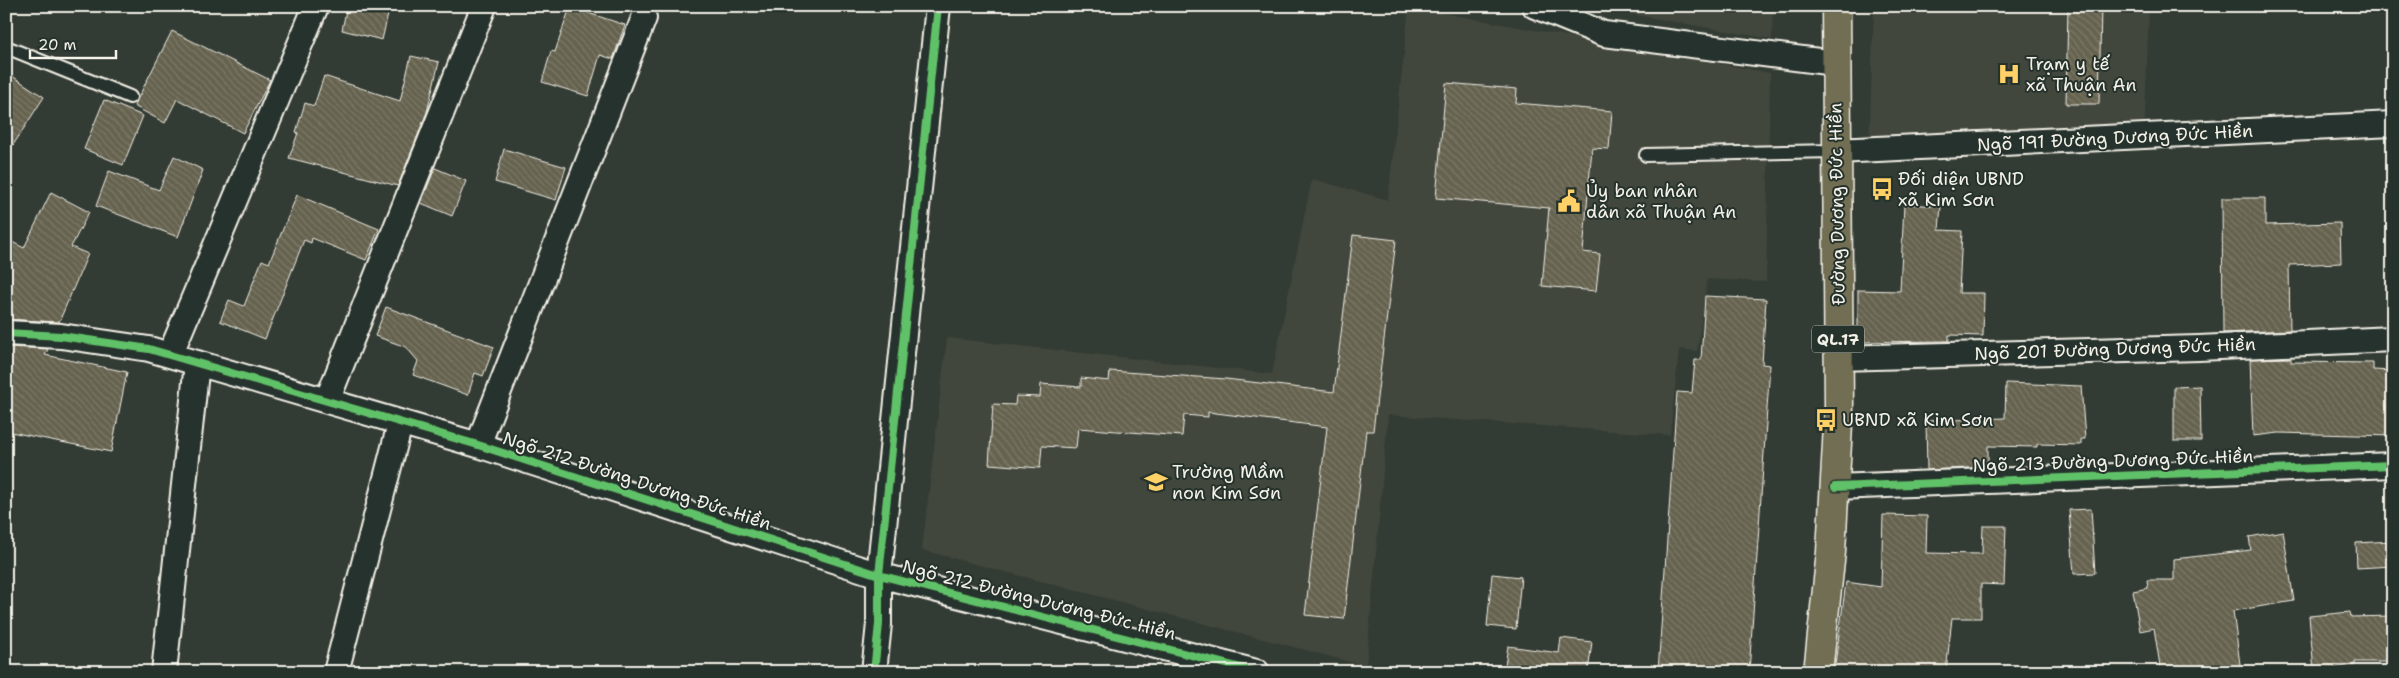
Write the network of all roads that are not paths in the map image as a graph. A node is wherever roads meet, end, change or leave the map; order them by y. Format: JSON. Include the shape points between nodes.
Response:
{"nodes":[{"id":1,"x":316,"y":6,"type":"edge"},
{"id":2,"x":484,"y":6,"type":"edge"},
{"id":3,"x":938,"y":6,"type":"edge"},
{"id":4,"x":1535,"y":6,"type":"edge"},
{"id":5,"x":1836,"y":6,"type":"edge"},
{"id":6,"x":644,"y":18,"type":"dead end"},
{"id":7,"x":6,"y":47,"type":"edge"},
{"id":8,"x":1835,"y":62,"type":"junction"},
{"id":9,"x":130,"y":97,"type":"dead end"},
{"id":10,"x":2393,"y":124,"type":"edge"},
{"id":11,"x":1836,"y":152,"type":"junction"},
{"id":12,"x":1646,"y":155,"type":"dead end"},
{"id":13,"x":6,"y":333,"type":"edge"},
{"id":14,"x":2393,"y":339,"type":"edge"},
{"id":15,"x":170,"y":355,"type":"junction"},
{"id":16,"x":1838,"y":358,"type":"junction"},
{"id":17,"x":197,"y":363,"type":"junction"},
{"id":18,"x":327,"y":401,"type":"junction"},
{"id":19,"x":400,"y":424,"type":"junction"},
{"id":20,"x":478,"y":445,"type":"junction"},
{"id":21,"x":2393,"y":465,"type":"edge"},
{"id":22,"x":1835,"y":487,"type":"junction"},
{"id":23,"x":879,"y":575,"type":"junction"},
{"id":24,"x":164,"y":672,"type":"edge"},
{"id":25,"x":336,"y":672,"type":"edge"},
{"id":26,"x":874,"y":672,"type":"edge"},
{"id":27,"x":1257,"y":672,"type":"edge"},
{"id":28,"x":1818,"y":672,"type":"edge"}],
"edges":[{"from":1,"to":15,"type":"street"},
{"from":2,"to":18,"type":"street"},
{"from":3,"to":23,"type":"street"},
{"from":4,"to":8,"type":"street","via":[[1604,34]]},
{"from":5,"to":8,"type":"highway","name":"Đường Dương Đức Hiền","number":"QL.17"},
{"from":6,"to":20,"type":"street"},
{"from":7,"to":9,"type":"lane"},
{"from":8,"to":11,"type":"highway","name":"Đường Dương Đức Hiền","number":"QL.17"},
{"from":10,"to":11,"type":"street","name":"Ngõ 191 Đường Dương Đức Hiền"},
{"from":11,"to":12,"type":"lane"},
{"from":11,"to":16,"type":"highway","name":"Đường Dương Đức Hiền","number":"QL.17"},
{"from":13,"to":15,"type":"street","name":"Ngõ 212 Đường Dương Đức Hiền","via":[[60,336],[142,347]]},
{"from":14,"to":16,"type":"street","name":"Ngõ 201 Đường Dương Đức Hiền"},
{"from":15,"to":17,"type":"street","name":"Ngõ 212 Đường Dương Đức Hiền"},
{"from":16,"to":22,"type":"highway","name":"Đường Dương Đức Hiền","number":"QL.17"},
{"from":17,"to":18,"type":"street","name":"Ngõ 212 Đường Dương Đức Hiền"},
{"from":17,"to":24,"type":"street"},
{"from":18,"to":19,"type":"street","name":"Ngõ 212 Đường Dương Đức Hiền"},
{"from":19,"to":20,"type":"street","name":"Ngõ 212 Đường Dương Đức Hiền"},
{"from":19,"to":25,"type":"street"},
{"from":20,"to":23,"type":"street","name":"Ngõ 212 Đường Dương Đức Hiền"},
{"from":21,"to":22,"type":"street","name":"Ngõ 213 Đường Dương Đức Hiền"},
{"from":22,"to":28,"type":"highway","name":"Đường Dương Đức Hiền","number":"QL.17"},
{"from":23,"to":26,"type":"street"},
{"from":23,"to":27,"type":"street","name":"Ngõ 212 Đường Dương Đức Hiền"}]}
